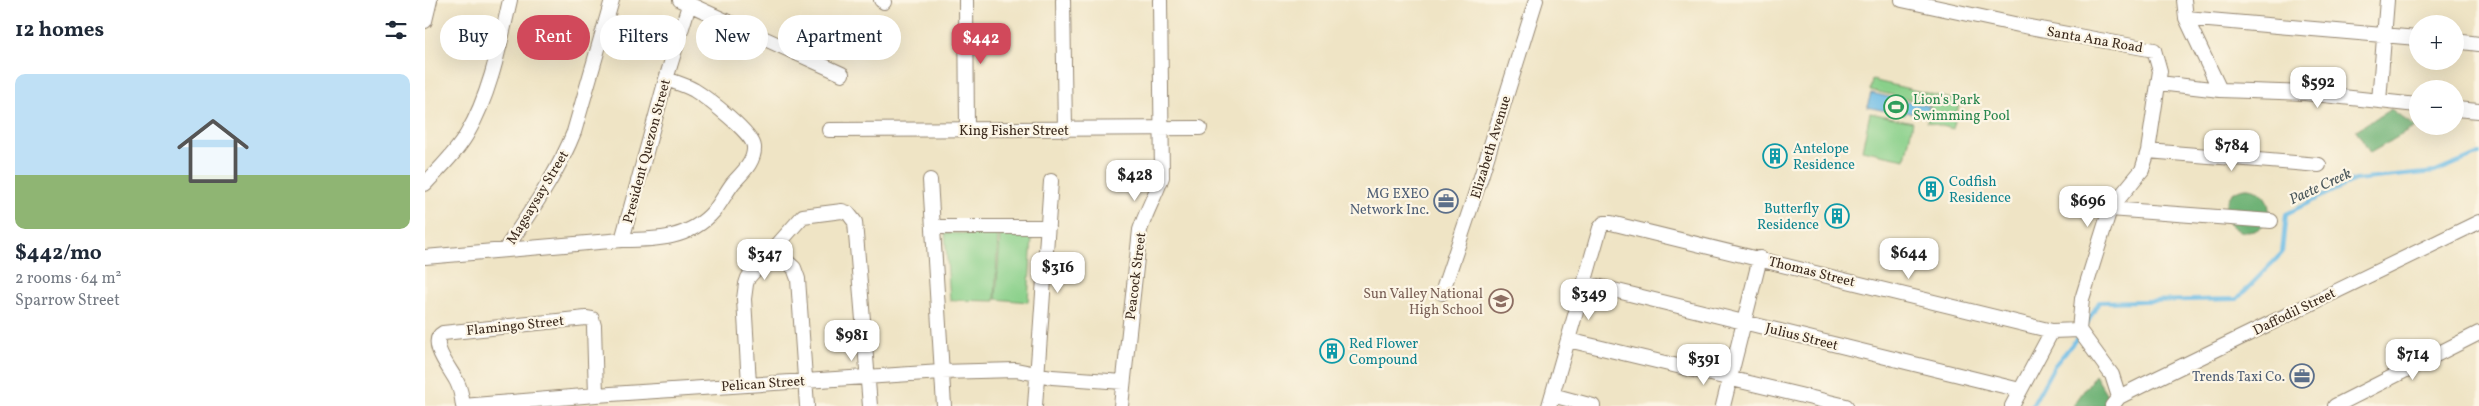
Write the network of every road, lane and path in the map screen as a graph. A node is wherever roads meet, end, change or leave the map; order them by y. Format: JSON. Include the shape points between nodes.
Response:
{"nodes":[{"id":1,"x":430,"y":0,"type":"edge"},
{"id":2,"x":510,"y":0,"type":"edge"},
{"id":3,"x":612,"y":0,"type":"edge"},
{"id":4,"x":966,"y":0,"type":"edge"},
{"id":5,"x":1063,"y":0,"type":"edge"},
{"id":6,"x":1160,"y":0,"type":"edge"},
{"id":7,"x":1536,"y":0,"type":"edge"},
{"id":8,"x":1902,"y":0,"type":"edge"},
{"id":9,"x":2184,"y":0,"type":"edge"},
{"id":10,"x":2387,"y":0,"type":"edge"},
{"id":11,"x":685,"y":2,"type":"edge"},
{"id":12,"x":2186,"y":18,"type":"junction"},
{"id":13,"x":425,"y":21,"type":"edge"},
{"id":14,"x":2384,"y":35,"type":"junction"},
{"id":15,"x":2409,"y":37,"type":"edge"},
{"id":16,"x":2464,"y":43,"type":"edge"},
{"id":17,"x":2479,"y":44,"type":"edge"},
{"id":18,"x":842,"y":74,"type":"dead end"},
{"id":19,"x":665,"y":79,"type":"junction"},
{"id":20,"x":2159,"y":83,"type":"junction"},
{"id":21,"x":2220,"y":90,"type":"junction"},
{"id":22,"x":2379,"y":101,"type":"junction"},
{"id":23,"x":2409,"y":104,"type":"edge"},
{"id":24,"x":2464,"y":110,"type":"edge"},
{"id":25,"x":2479,"y":111,"type":"edge"},
{"id":26,"x":1200,"y":128,"type":"dead end"},
{"id":27,"x":829,"y":130,"type":"dead end"},
{"id":28,"x":967,"y":130,"type":"junction"},
{"id":29,"x":1065,"y":130,"type":"junction"},
{"id":30,"x":1161,"y":130,"type":"junction"},
{"id":31,"x":2148,"y":151,"type":"junction"},
{"id":32,"x":2319,"y":165,"type":"dead end"},
{"id":33,"x":930,"y":180,"type":"dead end"},
{"id":34,"x":1051,"y":181,"type":"dead end"},
{"id":35,"x":425,"y":184,"type":"edge"},
{"id":36,"x":2109,"y":209,"type":"junction"},
{"id":37,"x":2271,"y":221,"type":"dead end"},
{"id":38,"x":2479,"y":222,"type":"edge"},
{"id":39,"x":933,"y":226,"type":"junction"},
{"id":40,"x":1048,"y":227,"type":"junction"},
{"id":41,"x":623,"y":240,"type":"junction"},
{"id":42,"x":773,"y":249,"type":"junction"},
{"id":43,"x":505,"y":250,"type":"junction"},
{"id":44,"x":425,"y":257,"type":"edge"},
{"id":45,"x":1760,"y":258,"type":"junction"},
{"id":46,"x":1585,"y":283,"type":"junction"},
{"id":47,"x":1442,"y":293,"type":"dead end"},
{"id":48,"x":1744,"y":322,"type":"junction"},
{"id":49,"x":2079,"y":330,"type":"junction"},
{"id":50,"x":2052,"y":332,"type":"junction"},
{"id":51,"x":2479,"y":333,"type":"edge"},
{"id":52,"x":1568,"y":340,"type":"junction"},
{"id":53,"x":941,"y":372,"type":"junction"},
{"id":54,"x":1037,"y":373,"type":"junction"},
{"id":55,"x":869,"y":375,"type":"junction"},
{"id":56,"x":1730,"y":377,"type":"junction"},
{"id":57,"x":805,"y":381,"type":"junction"},
{"id":58,"x":1123,"y":382,"type":"junction"},
{"id":59,"x":749,"y":384,"type":"junction"},
{"id":60,"x":2020,"y":390,"type":"junction"},
{"id":61,"x":596,"y":394,"type":"junction"},
{"id":62,"x":1551,"y":401,"type":"edge"},
{"id":63,"x":2116,"y":402,"type":"edge"},
{"id":64,"x":463,"y":406,"type":"edge"},
{"id":65,"x":807,"y":406,"type":"edge"},
{"id":66,"x":870,"y":406,"type":"edge"},
{"id":67,"x":944,"y":406,"type":"edge"},
{"id":68,"x":1035,"y":406,"type":"edge"},
{"id":69,"x":1121,"y":406,"type":"edge"},
{"id":70,"x":1593,"y":406,"type":"edge"},
{"id":71,"x":1723,"y":406,"type":"edge"},
{"id":72,"x":1846,"y":406,"type":"edge"},
{"id":73,"x":2012,"y":406,"type":"edge"},
{"id":74,"x":2335,"y":406,"type":"edge"}],
"edges":[{"from":1,"to":13,"type":"street"},
{"from":2,"to":35,"type":"street","via":[[494,63],[475,118],[455,151]]},
{"from":3,"to":43,"type":"street","name":"Magsaysay Street","via":[[574,132],[550,182]]},
{"from":4,"to":28,"type":"street"},
{"from":5,"to":29,"type":"street"},
{"from":6,"to":30,"type":"street","name":"Peacock Street"},
{"from":7,"to":47,"type":"street","name":"Elizabeth Avenue","via":[[1479,186]]},
{"from":8,"to":20,"type":"street","name":"Santa Ana Road","via":[[2154,50],[2160,72]]},
{"from":9,"to":12,"type":"street"},
{"from":10,"to":14,"type":"street"},
{"from":11,"to":18,"type":"street"},
{"from":11,"to":19,"type":"street","name":"President Quezon Street"},
{"from":12,"to":14,"type":"street"},
{"from":12,"to":21,"type":"street"},
{"from":14,"to":15,"type":"street"},
{"from":14,"to":22,"type":"street"},
{"from":16,"to":17,"type":"street"},
{"from":19,"to":41,"type":"street","name":"President Quezon Street"},
{"from":19,"to":41,"type":"street","via":[[695,90],[747,133],[754,146],[753,155],[714,210],[687,232],[652,240]]},
{"from":20,"to":21,"type":"street"},
{"from":20,"to":31,"type":"street","name":"Santa Ana Road"},
{"from":21,"to":22,"type":"street","via":[[2305,93]]},
{"from":22,"to":23,"type":"street"},
{"from":24,"to":25,"type":"street"},
{"from":26,"to":30,"type":"street","name":"King Fisher Street"},
{"from":27,"to":28,"type":"street","name":"King Fisher Street"},
{"from":28,"to":29,"type":"street","name":"King Fisher Street"},
{"from":29,"to":30,"type":"street","name":"King Fisher Street"},
{"from":30,"to":58,"type":"street","name":"Peacock Street","via":[[1162,178],[1140,230]]},
{"from":31,"to":32,"type":"street"},
{"from":31,"to":36,"type":"street","name":"Santa Ana Road","via":[[2142,170]]},
{"from":33,"to":39,"type":"street"},
{"from":34,"to":40,"type":"street"},
{"from":36,"to":37,"type":"street"},
{"from":36,"to":49,"type":"street","name":"Santa Ana Road","via":[[2082,299]]},
{"from":38,"to":63,"type":"street","name":"Daffodil Street"},
{"from":39,"to":40,"type":"street"},
{"from":39,"to":53,"type":"street"},
{"from":40,"to":54,"type":"street"},
{"from":41,"to":43,"type":"street"},
{"from":42,"to":55,"type":"street","via":[[803,216],[842,211],[852,217]]},
{"from":42,"to":57,"type":"street","via":[[794,268],[798,279]]},
{"from":42,"to":59,"type":"street","via":[[748,278],[744,290]]},
{"from":43,"to":44,"type":"street"},
{"from":45,"to":46,"type":"street","name":"Thomas Street","via":[[1611,222],[1604,223],[1601,228]]},
{"from":45,"to":48,"type":"street"},
{"from":45,"to":50,"type":"street","name":"Thomas Street"},
{"from":46,"to":48,"type":"street","name":"Julius Street"},
{"from":46,"to":52,"type":"street"},
{"from":48,"to":56,"type":"street"},
{"from":48,"to":60,"type":"street","name":"Julius Street"},
{"from":49,"to":50,"type":"street","name":"Thomas Street"},
{"from":49,"to":63,"type":"street","via":[[2112,375]]},
{"from":50,"to":60,"type":"street"},
{"from":51,"to":74,"type":"street"},
{"from":52,"to":56,"type":"street"},
{"from":52,"to":62,"type":"street"},
{"from":53,"to":54,"type":"street","name":"Pelican Street","via":[[1016,370]]},
{"from":53,"to":55,"type":"street","name":"Pelican Street"},
{"from":53,"to":67,"type":"street"},
{"from":54,"to":58,"type":"street","name":"Pelican Street"},
{"from":54,"to":68,"type":"street"},
{"from":55,"to":57,"type":"street","name":"Pelican Street"},
{"from":55,"to":66,"type":"street"},
{"from":56,"to":71,"type":"street"},
{"from":56,"to":72,"type":"street"},
{"from":57,"to":59,"type":"street","name":"Pelican Street"},
{"from":57,"to":65,"type":"street"},
{"from":58,"to":69,"type":"street","name":"Peacock Street"},
{"from":59,"to":61,"type":"street","name":"Pelican Street"},
{"from":60,"to":73,"type":"street"},
{"from":61,"to":64,"type":"street","name":"Pelican Street"},
{"from":61,"to":64,"type":"street","name":"Flamingo Street","via":[[594,326],[592,319],[586,318],[439,335],[440,354],[461,391]]},
{"from":62,"to":70,"type":"street"}]}
